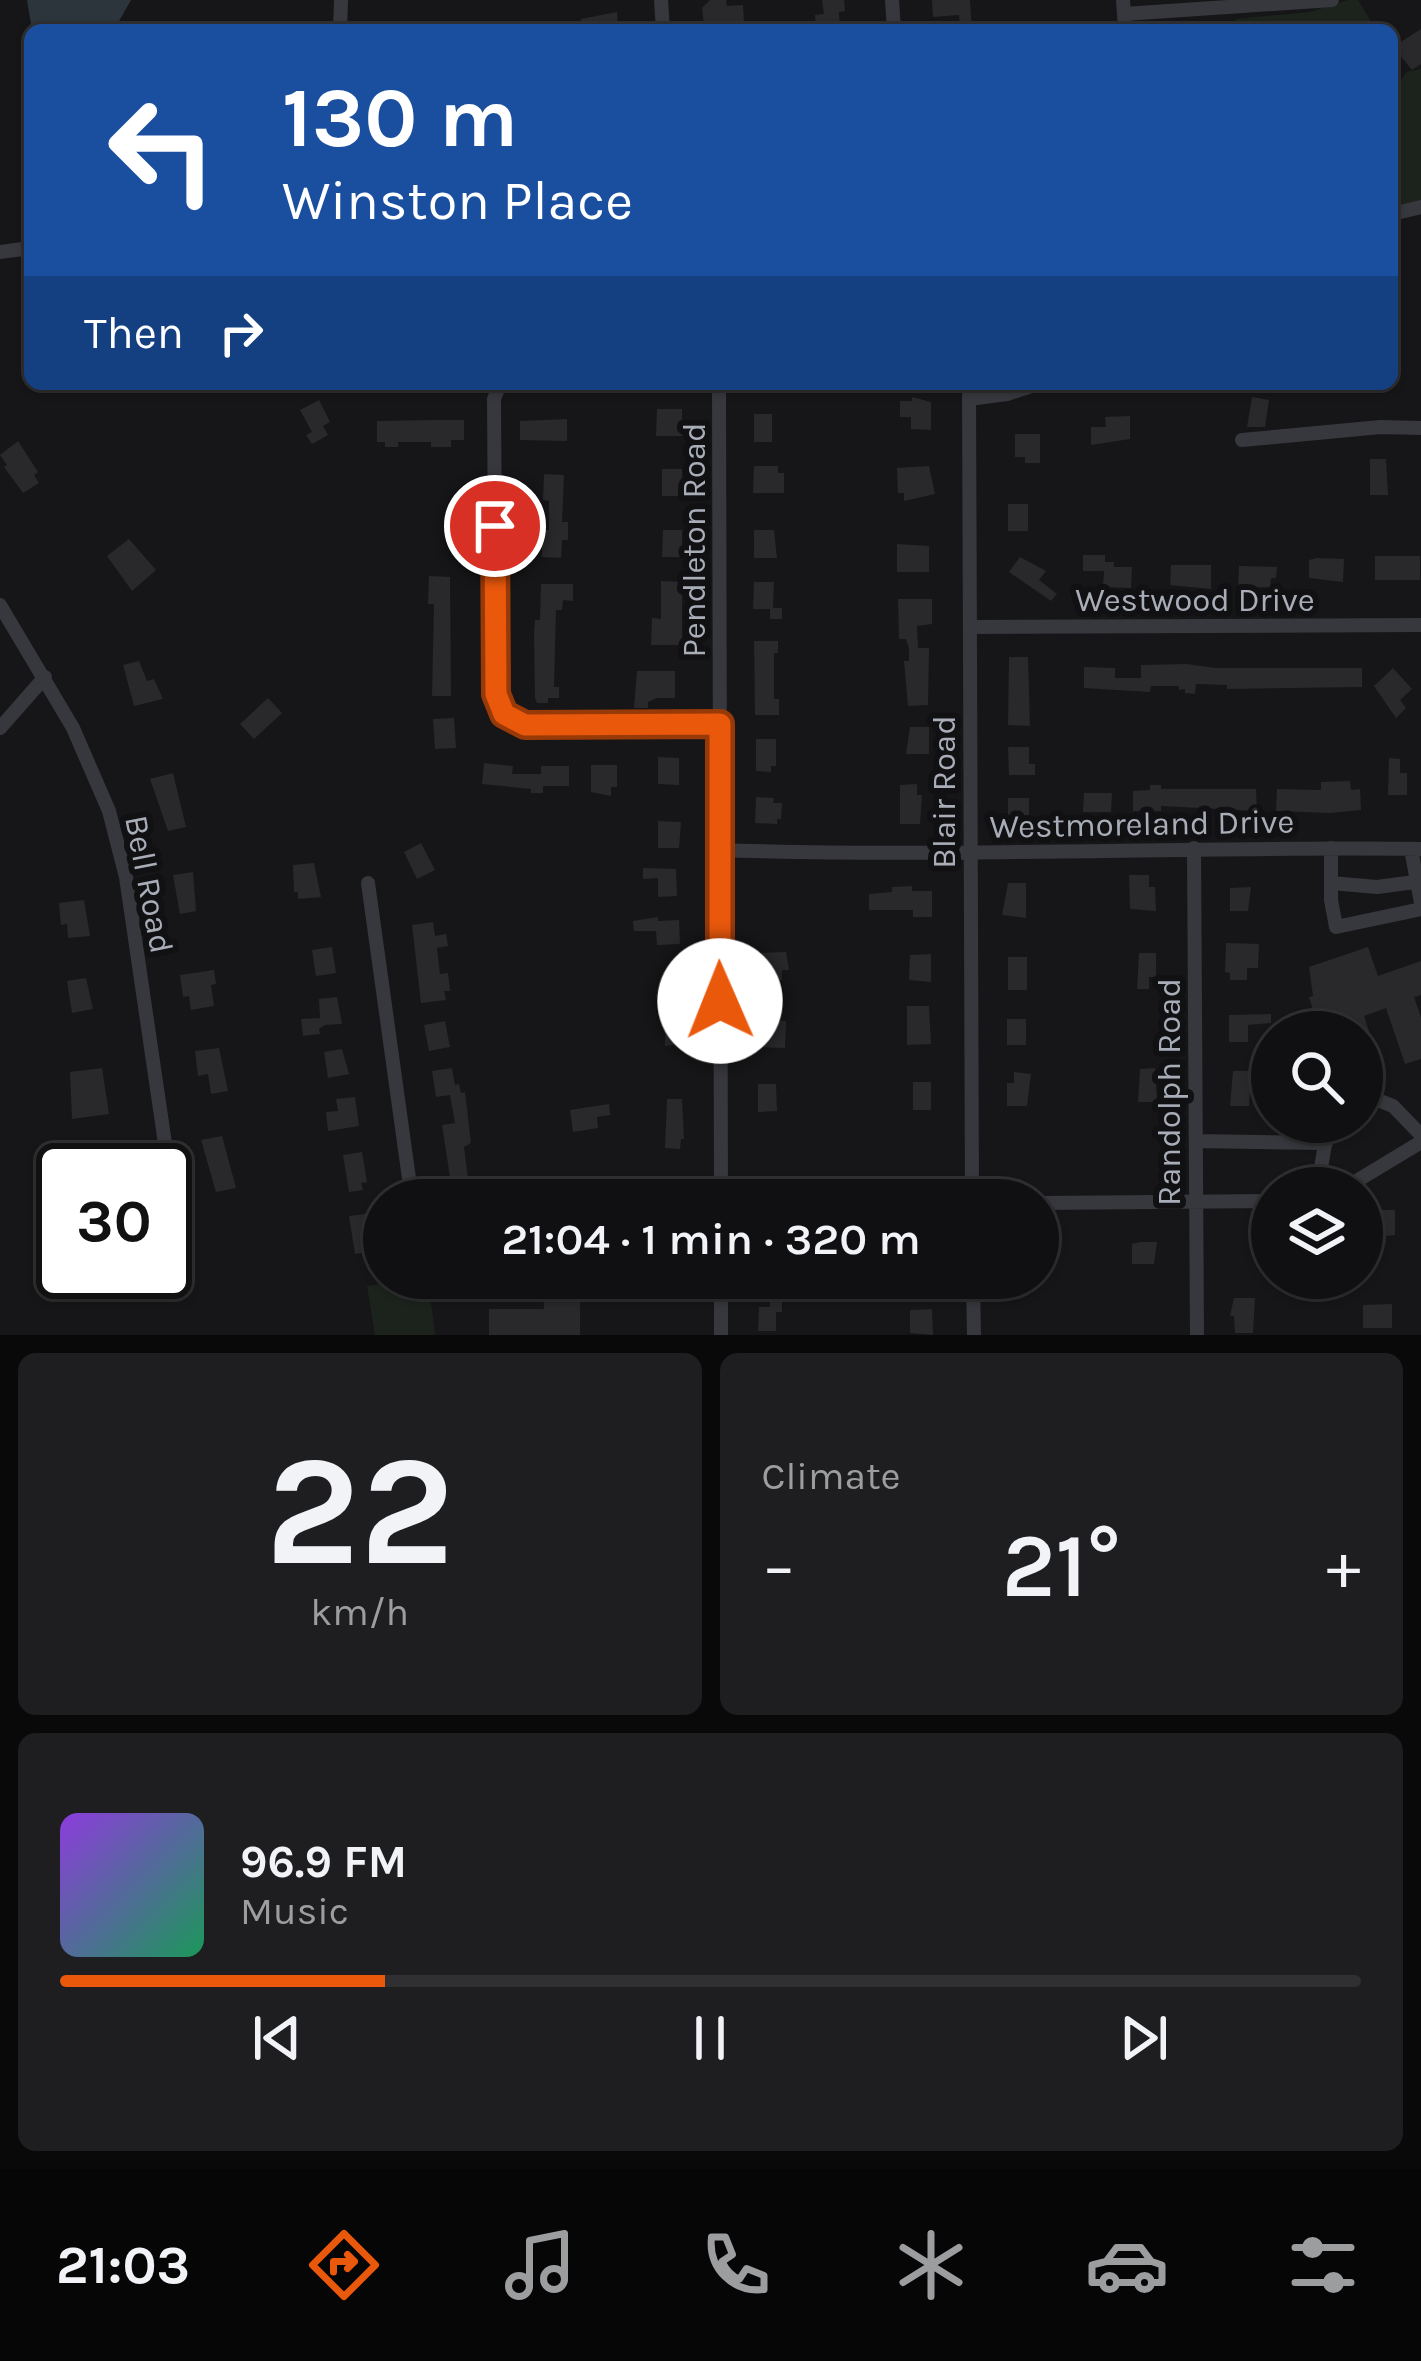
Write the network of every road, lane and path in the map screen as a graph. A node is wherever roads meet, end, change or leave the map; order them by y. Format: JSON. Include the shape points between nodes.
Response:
{"nodes":[{"id":1,"x":1332,"y":0,"type":"edge"},
{"id":2,"x":1124,"y":14,"type":"edge"},
{"id":3,"x":498,"y":390,"type":"edge"},
{"id":4,"x":719,"y":390,"type":"edge"},
{"id":5,"x":1019,"y":390,"type":"edge"},
{"id":6,"x":969,"y":392,"type":"edge"},
{"id":7,"x":1421,"y":428,"type":"edge"},
{"id":8,"x":1242,"y":440,"type":"dead end"},
{"id":9,"x":0,"y":605,"type":"edge"},
{"id":10,"x":1421,"y":625,"type":"edge"},
{"id":11,"x":970,"y":627,"type":"junction"},
{"id":12,"x":45,"y":677,"type":"junction"},
{"id":13,"x":720,"y":724,"type":"junction"},
{"id":14,"x":0,"y":728,"type":"edge"},
{"id":15,"x":1194,"y":848,"type":"junction"},
{"id":16,"x":1331,"y":848,"type":"junction"},
{"id":17,"x":1416,"y":849,"type":"edge"},
{"id":18,"x":719,"y":850,"type":"junction"},
{"id":19,"x":970,"y":852,"type":"junction"},
{"id":20,"x":1414,"y":881,"type":"junction"},
{"id":21,"x":1331,"y":883,"type":"junction"},
{"id":22,"x":368,"y":884,"type":"dead end"},
{"id":23,"x":1421,"y":906,"type":"edge"},
{"id":24,"x":1383,"y":1099,"type":"edge"},
{"id":25,"x":1421,"y":1138,"type":"edge"},
{"id":26,"x":1196,"y":1141,"type":"junction"},
{"id":27,"x":1251,"y":1142,"type":"edge"},
{"id":28,"x":164,"y":1143,"type":"edge"},
{"id":29,"x":1326,"y":1143,"type":"edge"},
{"id":30,"x":1321,"y":1167,"type":"edge"},
{"id":31,"x":1377,"y":1167,"type":"edge"},
{"id":32,"x":409,"y":1179,"type":"edge"},
{"id":33,"x":721,"y":1179,"type":"edge"},
{"id":34,"x":972,"y":1179,"type":"edge"},
{"id":35,"x":1196,"y":1202,"type":"junction"},
{"id":36,"x":1251,"y":1202,"type":"edge"},
{"id":37,"x":1059,"y":1203,"type":"edge"},
{"id":38,"x":721,"y":1299,"type":"edge"},
{"id":39,"x":973,"y":1299,"type":"edge"},
{"id":40,"x":722,"y":1335,"type":"edge"},
{"id":41,"x":974,"y":1335,"type":"edge"},
{"id":42,"x":1197,"y":1335,"type":"edge"}],
"edges":[{"from":1,"to":2,"type":"street"},
{"from":3,"to":13,"type":"street","via":[[496,694],[504,714],[525,725]]},
{"from":4,"to":13,"type":"street","name":"Pendleton Road"},
{"from":5,"to":6,"type":"street"},
{"from":6,"to":11,"type":"street","name":"Blair Road"},
{"from":7,"to":8,"type":"street"},
{"from":9,"to":12,"type":"street","name":"Bell Road"},
{"from":10,"to":11,"type":"street","name":"Westwood Drive"},
{"from":11,"to":19,"type":"street","name":"Blair Road"},
{"from":12,"to":14,"type":"street"},
{"from":12,"to":28,"type":"street","name":"Bell Road","via":[[99,783],[120,848]]},
{"from":13,"to":18,"type":"street","name":"Pendleton Road"},
{"from":15,"to":16,"type":"street","name":"Westmoreland Drive"},
{"from":15,"to":19,"type":"street","name":"Westmoreland Drive"},
{"from":15,"to":26,"type":"street","name":"Randolph Road"},
{"from":16,"to":17,"type":"street","name":"Westmoreland Drive"},
{"from":16,"to":21,"type":"street"},
{"from":17,"to":20,"type":"street"},
{"from":18,"to":19,"type":"street","name":"Westmoreland Drive"},
{"from":18,"to":33,"type":"street","name":"Pendleton Road"},
{"from":19,"to":34,"type":"street","name":"Blair Road"},
{"from":20,"to":21,"type":"street"},
{"from":20,"to":23,"type":"street"},
{"from":21,"to":23,"type":"street","via":[[1336,927]]},
{"from":22,"to":32,"type":"street"},
{"from":24,"to":25,"type":"street"},
{"from":25,"to":31,"type":"street"},
{"from":26,"to":27,"type":"street"},
{"from":26,"to":35,"type":"street","name":"Randolph Road"},
{"from":29,"to":30,"type":"street"},
{"from":35,"to":36,"type":"street"},
{"from":35,"to":37,"type":"street"},
{"from":35,"to":42,"type":"street","name":"Randolph Road"},
{"from":38,"to":40,"type":"street"},
{"from":39,"to":41,"type":"street"}]}
